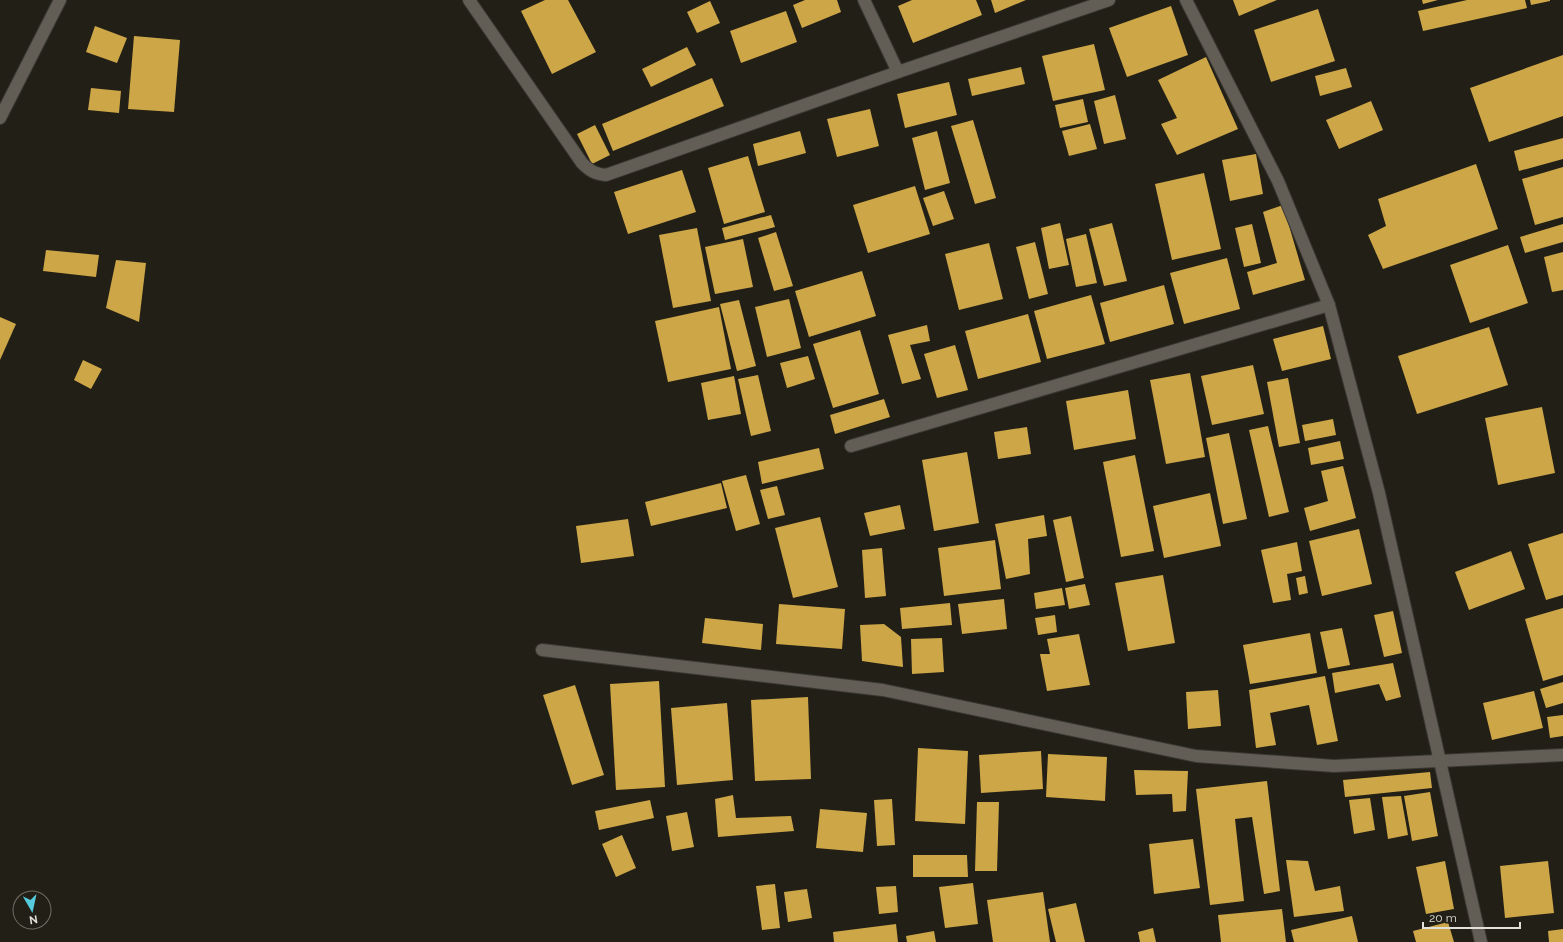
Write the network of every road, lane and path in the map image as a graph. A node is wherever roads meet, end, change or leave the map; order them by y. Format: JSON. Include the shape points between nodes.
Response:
{"nodes":[{"id":1,"x":60,"y":0,"type":"edge"},
{"id":2,"x":469,"y":0,"type":"edge"},
{"id":3,"x":864,"y":0,"type":"edge"},
{"id":4,"x":1109,"y":0,"type":"edge"},
{"id":5,"x":1186,"y":0,"type":"edge"},
{"id":6,"x":898,"y":72,"type":"junction"},
{"id":7,"x":0,"y":118,"type":"edge"},
{"id":8,"x":1329,"y":305,"type":"junction"},
{"id":9,"x":851,"y":446,"type":"dead end"},
{"id":10,"x":542,"y":650,"type":"dead end"},
{"id":11,"x":1563,"y":755,"type":"edge"},
{"id":12,"x":1440,"y":762,"type":"junction"},
{"id":13,"x":1481,"y":942,"type":"edge"}],
"edges":[{"from":1,"to":7,"type":"street"},
{"from":2,"to":6,"type":"street","via":[[582,163],[597,174],[614,173]]},
{"from":3,"to":6,"type":"street"},
{"from":4,"to":6,"type":"street"},
{"from":5,"to":8,"type":"street","via":[[1278,181]]},
{"from":8,"to":9,"type":"street"},
{"from":8,"to":12,"type":"street","via":[[1379,493]]},
{"from":10,"to":12,"type":"street","via":[[883,690],[1196,756],[1334,766]]},
{"from":11,"to":12,"type":"street"},
{"from":12,"to":13,"type":"street"}]}
